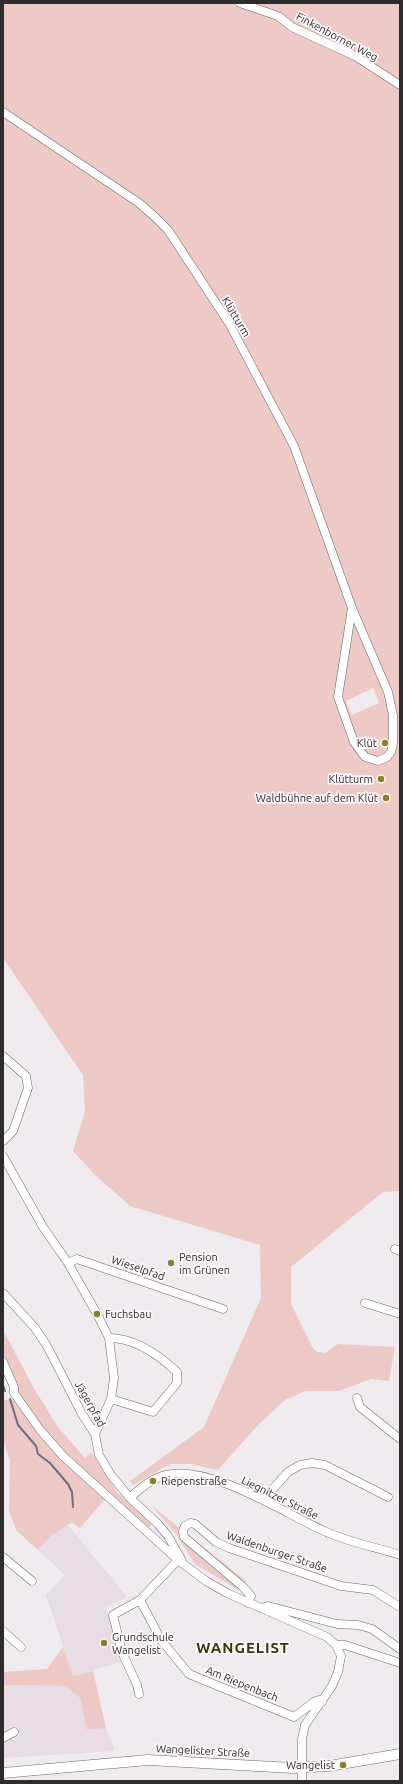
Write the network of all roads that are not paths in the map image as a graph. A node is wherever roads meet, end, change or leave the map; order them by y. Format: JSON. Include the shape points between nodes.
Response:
{"nodes":[{"id":1,"x":240,"y":3,"type":"edge"},
{"id":2,"x":400,"y":85,"type":"edge"},
{"id":3,"x":3,"y":112,"type":"edge"},
{"id":4,"x":352,"y":608,"type":"junction"},
{"id":5,"x":3,"y":1056,"type":"edge"},
{"id":6,"x":3,"y":1141,"type":"edge"},
{"id":7,"x":3,"y":1156,"type":"edge"},
{"id":8,"x":68,"y":1262,"type":"junction"},
{"id":9,"x":3,"y":1293,"type":"edge"},
{"id":10,"x":364,"y":1303,"type":"dead end"},
{"id":11,"x":223,"y":1308,"type":"dead end"},
{"id":12,"x":400,"y":1314,"type":"edge"},
{"id":13,"x":109,"y":1338,"type":"junction"},
{"id":14,"x":3,"y":1362,"type":"edge"},
{"id":15,"x":357,"y":1398,"type":"dead end"},
{"id":16,"x":111,"y":1399,"type":"junction"},
{"id":17,"x":95,"y":1434,"type":"junction"},
{"id":18,"x":400,"y":1439,"type":"edge"},
{"id":19,"x":388,"y":1497,"type":"dead end"},
{"id":20,"x":130,"y":1498,"type":"junction"},
{"id":21,"x":263,"y":1500,"type":"junction"},
{"id":22,"x":158,"y":1524,"type":"junction"},
{"id":23,"x":152,"y":1537,"type":"junction"},
{"id":24,"x":400,"y":1555,"type":"edge"},
{"id":25,"x":3,"y":1557,"type":"edge"},
{"id":26,"x":178,"y":1560,"type":"junction"},
{"id":27,"x":186,"y":1566,"type":"junction"},
{"id":28,"x":32,"y":1581,"type":"dead end"},
{"id":29,"x":140,"y":1600,"type":"junction"},
{"id":30,"x":248,"y":1603,"type":"junction"},
{"id":31,"x":400,"y":1607,"type":"edge"},
{"id":32,"x":261,"y":1608,"type":"junction"},
{"id":33,"x":3,"y":1631,"type":"edge"},
{"id":34,"x":336,"y":1645,"type":"junction"},
{"id":35,"x":21,"y":1647,"type":"dead end"},
{"id":36,"x":400,"y":1649,"type":"edge"},
{"id":37,"x":400,"y":1663,"type":"edge"},
{"id":38,"x":139,"y":1694,"type":"dead end"},
{"id":39,"x":322,"y":1702,"type":"junction"},
{"id":40,"x":14,"y":1732,"type":"dead end"},
{"id":41,"x":3,"y":1738,"type":"edge"},
{"id":42,"x":400,"y":1754,"type":"edge"},
{"id":43,"x":302,"y":1767,"type":"junction"},
{"id":44,"x":3,"y":1773,"type":"edge"},
{"id":45,"x":302,"y":1781,"type":"edge"}],
"edges":[{"from":1,"to":2,"type":"street","name":"Finkenborner Weg","via":[[278,16],[292,27],[355,56]]},
{"from":3,"to":4,"type":"street","name":"Klütturm","via":[[139,204],[168,230],[229,323],[294,446]]},
{"from":4,"to":4,"type":"street","name":"Klütturm","via":[[338,697],[354,742],[365,757],[378,761],[391,752],[393,715],[388,692]]},
{"from":5,"to":6,"type":"street","via":[[26,1076],[28,1088],[13,1131]]},
{"from":7,"to":8,"type":"street","via":[[43,1227]]},
{"from":8,"to":11,"type":"street","name":"Wieselpfad","via":[[77,1259]]},
{"from":8,"to":13,"type":"street"},
{"from":9,"to":17,"type":"street","name":"Jägerpfad","via":[[35,1328],[47,1346]]},
{"from":10,"to":12,"type":"street"},
{"from":13,"to":16,"type":"street","via":[[114,1378]]},
{"from":13,"to":16,"type":"street","via":[[120,1338],[162,1358],[177,1372],[177,1383],[153,1412]]},
{"from":14,"to":23,"type":"street","via":[[14,1387],[14,1393],[45,1436],[88,1480]]},
{"from":15,"to":18,"type":"street","via":[[360,1407]]},
{"from":16,"to":17,"type":"street"},
{"from":17,"to":20,"type":"street","name":"Jägerpfad","via":[[99,1455]]},
{"from":19,"to":21,"type":"street","via":[[325,1465],[312,1463],[300,1465],[288,1472]]},
{"from":20,"to":21,"type":"street","name":"Liegnitzer Straße","via":[[166,1475],[194,1474]]},
{"from":20,"to":22,"type":"street","name":"Jägerpfad"},
{"from":21,"to":24,"type":"street","name":"Liegnitzer Straße","via":[[327,1532]]},
{"from":22,"to":23,"type":"street","via":[[159,1532],[157,1536]]},
{"from":22,"to":27,"type":"street","name":"Jägerpfad"},
{"from":23,"to":26,"type":"street"},
{"from":25,"to":28,"type":"street"},
{"from":26,"to":27,"type":"street"},
{"from":26,"to":29,"type":"street"},
{"from":27,"to":30,"type":"street","via":[[206,1581]]},
{"from":29,"to":38,"type":"street","via":[[113,1615],[122,1652]]},
{"from":29,"to":39,"type":"street","name":"Am Riepenbach","via":[[161,1640],[189,1674],[294,1717],[314,1702]]},
{"from":30,"to":31,"type":"street","name":"Waldenburger Straße","via":[[250,1596],[242,1586],[184,1537],[185,1526],[195,1524],[216,1542],[323,1580],[341,1586],[373,1590]]},
{"from":30,"to":32,"type":"street"},
{"from":32,"to":34,"type":"street","via":[[328,1637]]},
{"from":32,"to":36,"type":"street","via":[[268,1606],[337,1624],[372,1629]]},
{"from":33,"to":35,"type":"street"},
{"from":34,"to":37,"type":"street","via":[[345,1645]]},
{"from":34,"to":39,"type":"street","via":[[341,1656],[338,1672]]},
{"from":39,"to":43,"type":"street","via":[[305,1725]]},
{"from":40,"to":41,"type":"street"},
{"from":42,"to":43,"type":"main road","name":"Wangelister Straße","via":[[343,1764]]},
{"from":43,"to":44,"type":"main road","name":"Wangelister Straße","via":[[148,1760]]},
{"from":43,"to":45,"type":"street"}]}
